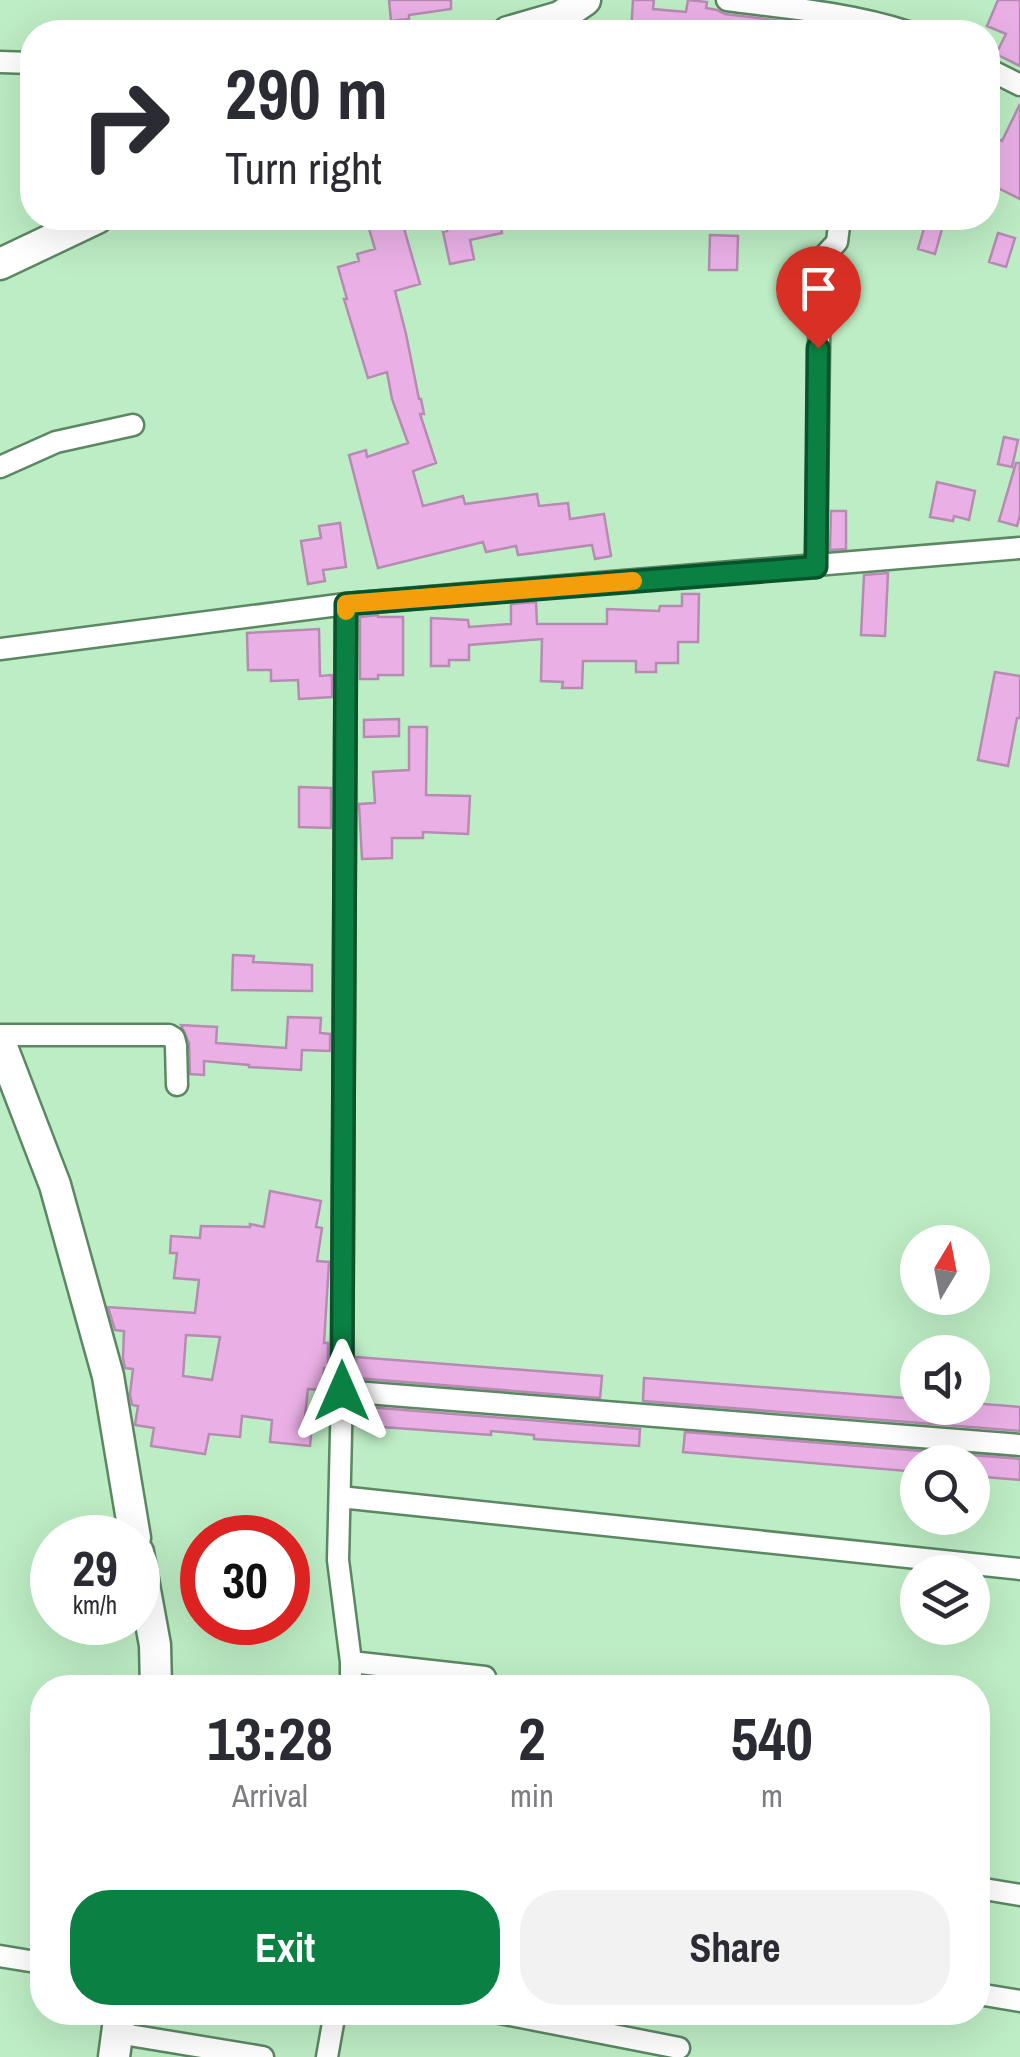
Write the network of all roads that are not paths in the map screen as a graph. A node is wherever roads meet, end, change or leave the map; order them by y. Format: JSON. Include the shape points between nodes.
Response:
{"nodes":[{"id":1,"x":585,"y":0,"type":"edge"},
{"id":2,"x":727,"y":0,"type":"edge"},
{"id":3,"x":833,"y":7,"type":"edge"},
{"id":4,"x":547,"y":20,"type":"edge"},
{"id":5,"x":858,"y":20,"type":"edge"},
{"id":6,"x":72,"y":230,"type":"edge"},
{"id":7,"x":838,"y":230,"type":"edge"},
{"id":8,"x":0,"y":264,"type":"edge"},
{"id":9,"x":133,"y":424,"type":"dead end"},
{"id":10,"x":0,"y":467,"type":"edge"},
{"id":11,"x":1020,"y":548,"type":"edge"},
{"id":12,"x":816,"y":567,"type":"junction"},
{"id":13,"x":346,"y":604,"type":"junction"},
{"id":14,"x":0,"y":648,"type":"edge"},
{"id":15,"x":0,"y":1038,"type":"edge"},
{"id":16,"x":176,"y":1085,"type":"dead end"},
{"id":17,"x":342,"y":1391,"type":"junction"},
{"id":18,"x":1020,"y":1445,"type":"edge"},
{"id":19,"x":340,"y":1496,"type":"junction"},
{"id":20,"x":131,"y":1515,"type":"edge"},
{"id":21,"x":1020,"y":1569,"type":"edge"},
{"id":22,"x":154,"y":1645,"type":"edge"},
{"id":23,"x":351,"y":1662,"type":"junction"},
{"id":24,"x":155,"y":1675,"type":"edge"},
{"id":25,"x":351,"y":1675,"type":"edge"},
{"id":26,"x":459,"y":1675,"type":"edge"},
{"id":27,"x":990,"y":1890,"type":"edge"},
{"id":28,"x":1020,"y":1895,"type":"edge"},
{"id":29,"x":0,"y":1956,"type":"edge"},
{"id":30,"x":30,"y":1961,"type":"edge"},
{"id":31,"x":990,"y":1996,"type":"edge"},
{"id":32,"x":1020,"y":2000,"type":"edge"},
{"id":33,"x":333,"y":2025,"type":"edge"},
{"id":34,"x":561,"y":2025,"type":"edge"},
{"id":35,"x":117,"y":2034,"type":"edge"},
{"id":36,"x":679,"y":2048,"type":"dead end"},
{"id":37,"x":263,"y":2057,"type":"edge"},
{"id":38,"x":327,"y":2057,"type":"edge"}],
"edges":[{"from":1,"to":4,"type":"main road"},
{"from":2,"to":3,"type":"street"},
{"from":3,"to":5,"type":"street"},
{"from":6,"to":8,"type":"main road"},
{"from":7,"to":12,"type":"street","via":[[820,275]]},
{"from":9,"to":10,"type":"street","via":[[56,442]]},
{"from":11,"to":12,"type":"street"},
{"from":12,"to":13,"type":"street"},
{"from":13,"to":14,"type":"street"},
{"from":13,"to":17,"type":"street"},
{"from":15,"to":16,"type":"street","via":[[169,1035],[176,1041]]},
{"from":15,"to":20,"type":"main road","via":[[55,1185],[108,1376]]},
{"from":17,"to":18,"type":"street"},
{"from":17,"to":19,"type":"street"},
{"from":19,"to":21,"type":"street"},
{"from":19,"to":23,"type":"street","via":[[338,1560]]},
{"from":22,"to":24,"type":"main road"},
{"from":23,"to":25,"type":"street"},
{"from":23,"to":26,"type":"street"},
{"from":27,"to":28,"type":"street"},
{"from":29,"to":30,"type":"street"},
{"from":31,"to":32,"type":"street"},
{"from":33,"to":38,"type":"street"},
{"from":34,"to":36,"type":"street"},
{"from":35,"to":37,"type":"street"}]}
